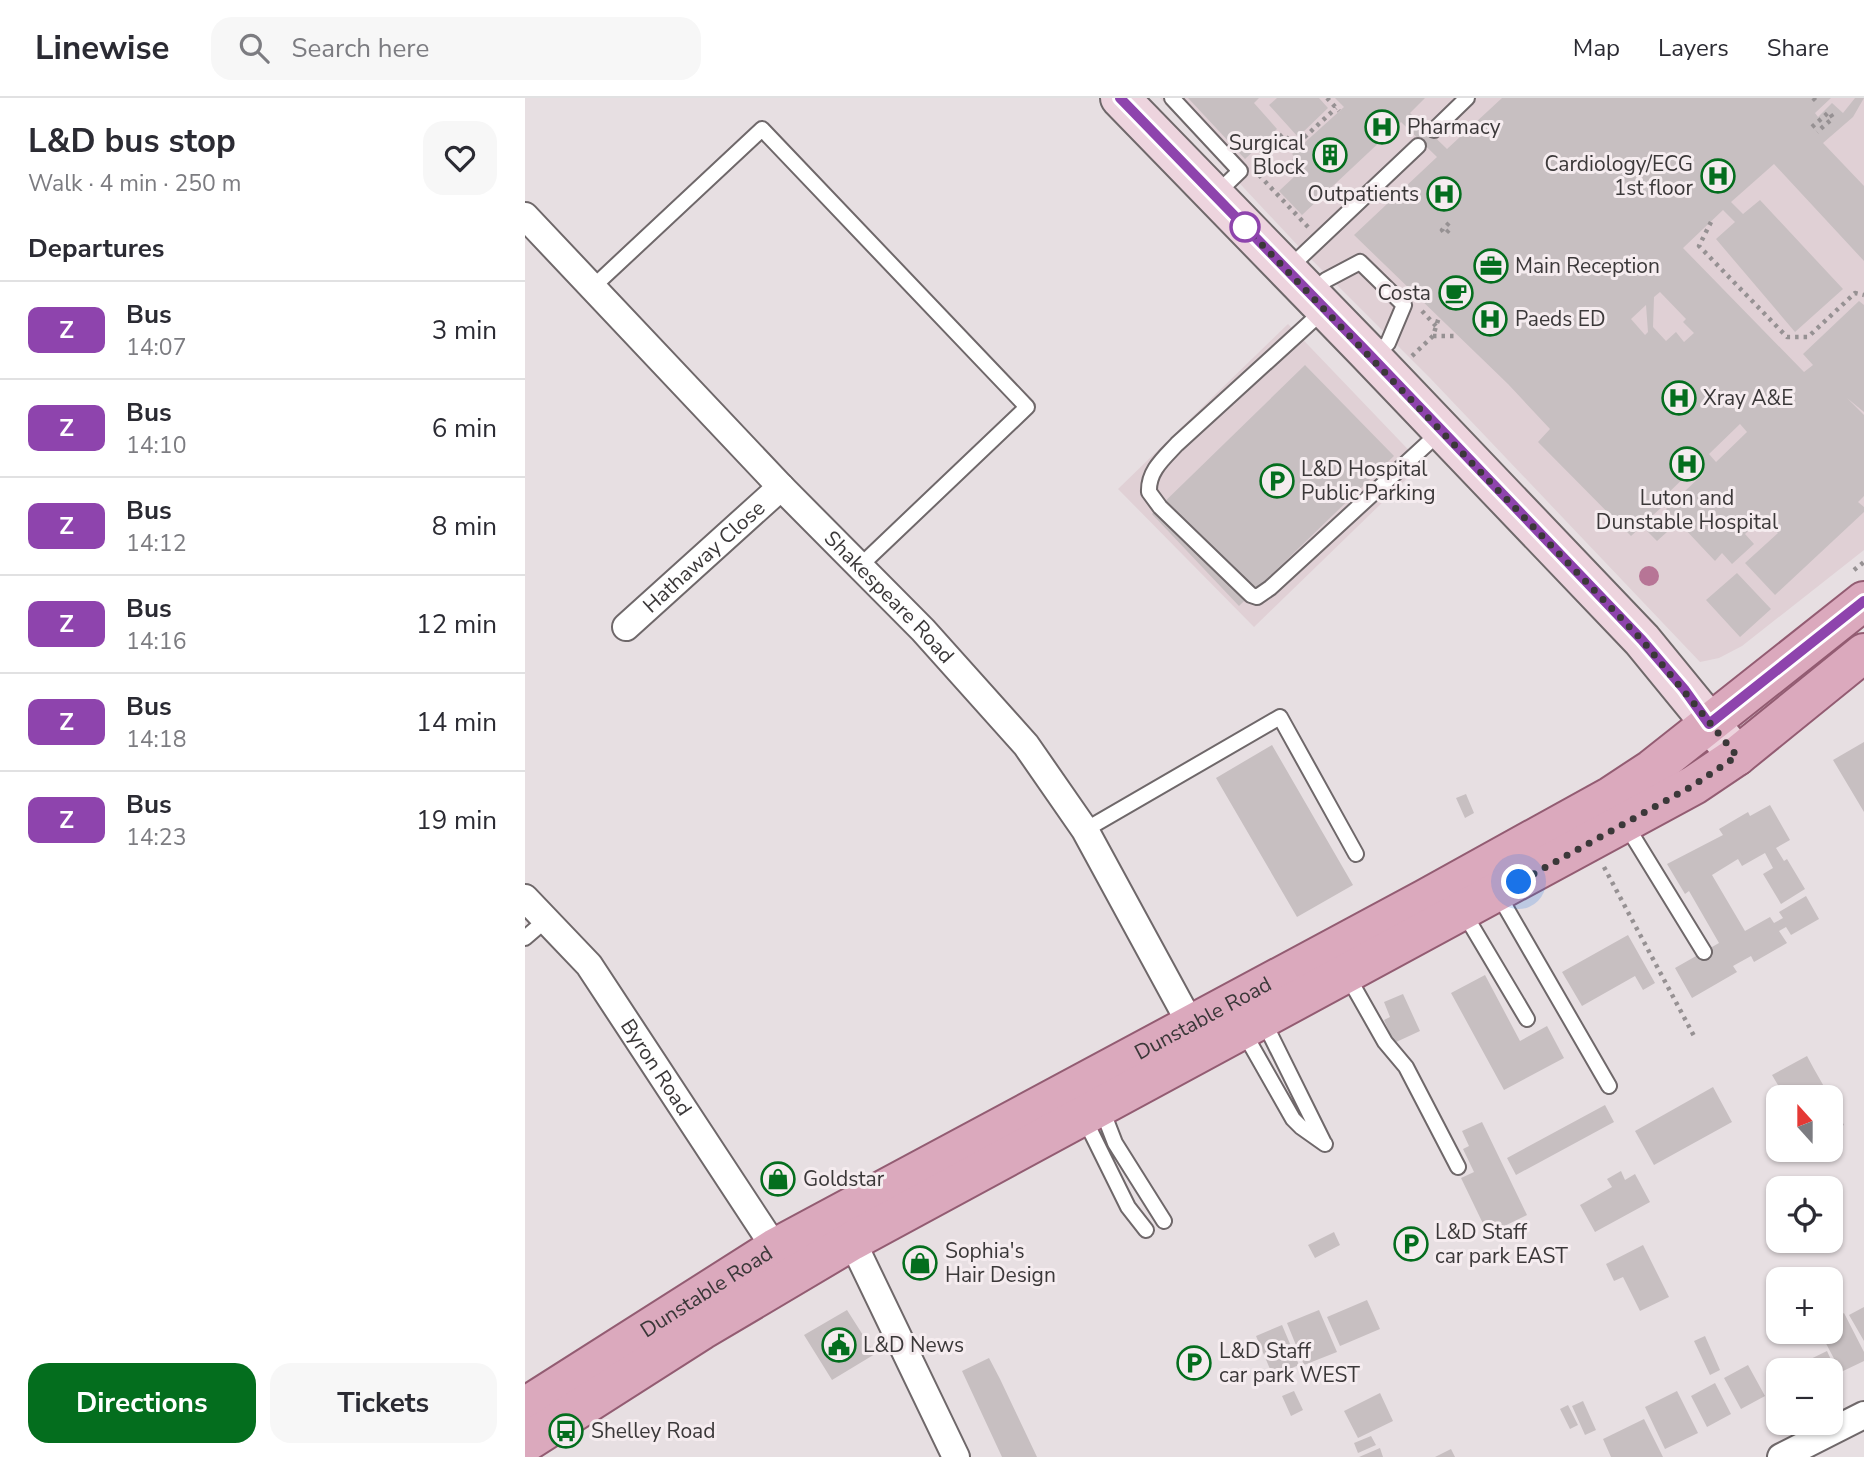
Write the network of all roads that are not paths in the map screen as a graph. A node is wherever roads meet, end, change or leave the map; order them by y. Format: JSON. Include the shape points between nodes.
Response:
{"nodes":[{"id":1,"x":1173,"y":98,"type":"edge"},
{"id":2,"x":1467,"y":98,"type":"edge"},
{"id":3,"x":1133,"y":103,"type":"edge"},
{"id":4,"x":1434,"y":131,"type":"dead end"},
{"id":5,"x":1418,"y":146,"type":"dead end"},
{"id":6,"x":1235,"y":177,"type":"junction"},
{"id":7,"x":525,"y":216,"type":"edge"},
{"id":8,"x":593,"y":287,"type":"junction"},
{"id":9,"x":1308,"y":291,"type":"junction"},
{"id":10,"x":1389,"y":359,"type":"junction"},
{"id":11,"x":1441,"y":431,"type":"junction"},
{"id":12,"x":781,"y":486,"type":"junction"},
{"id":13,"x":860,"y":566,"type":"junction"},
{"id":14,"x":1864,"y":601,"type":"edge"},
{"id":15,"x":626,"y":627,"type":"dead end"},
{"id":16,"x":1864,"y":653,"type":"edge"},
{"id":17,"x":1709,"y":724,"type":"junction"},
{"id":18,"x":1737,"y":756,"type":"junction"},
{"id":19,"x":1626,"y":824,"type":"junction"},
{"id":20,"x":1085,"y":830,"type":"junction"},
{"id":21,"x":1356,"y":854,"type":"dead end"},
{"id":22,"x":1497,"y":893,"type":"junction"},
{"id":23,"x":525,"y":898,"type":"edge"},
{"id":24,"x":1463,"y":911,"type":"junction"},
{"id":25,"x":546,"y":920,"type":"junction"},
{"id":26,"x":525,"y":938,"type":"edge"},
{"id":27,"x":1704,"y":952,"type":"dead end"},
{"id":28,"x":1347,"y":975,"type":"junction"},
{"id":29,"x":1527,"y":1019,"type":"dead end"},
{"id":30,"x":1190,"y":1023,"type":"junction"},
{"id":31,"x":1253,"y":1024,"type":"junction"},
{"id":32,"x":1609,"y":1086,"type":"dead end"},
{"id":33,"x":1091,"y":1111,"type":"junction"},
{"id":34,"x":1458,"y":1167,"type":"dead end"},
{"id":35,"x":1164,"y":1221,"type":"dead end"},
{"id":36,"x":1146,"y":1230,"type":"dead end"},
{"id":37,"x":852,"y":1241,"type":"junction"},
{"id":38,"x":775,"y":1248,"type":"junction"},
{"id":39,"x":525,"y":1407,"type":"edge"},
{"id":40,"x":1864,"y":1415,"type":"edge"},
{"id":41,"x":525,"y":1443,"type":"edge"},
{"id":42,"x":956,"y":1457,"type":"edge"},
{"id":43,"x":1781,"y":1457,"type":"edge"}],
"edges":[{"from":1,"to":6,"type":"lane"},
{"from":2,"to":4,"type":"lane"},
{"from":3,"to":6,"type":"street"},
{"from":5,"to":9,"type":"lane","via":[[1318,239]]},
{"from":6,"to":9,"type":"street"},
{"from":7,"to":8,"type":"street","name":"Shakespeare Road"},
{"from":8,"to":12,"type":"street","name":"Shakespeare Road"},
{"from":8,"to":13,"type":"lane","via":[[762,129],[1027,407]]},
{"from":9,"to":10,"type":"street"},
{"from":9,"to":10,"type":"lane","via":[[1360,262],[1404,305],[1388,343]]},
{"from":9,"to":11,"type":"lane","via":[[1156,467],[1149,492],[1160,506],[1257,597]]},
{"from":10,"to":11,"type":"street"},
{"from":11,"to":17,"type":"street","via":[[1642,640]]},
{"from":12,"to":13,"type":"street","name":"Shakespeare Road"},
{"from":12,"to":15,"type":"street","name":"Hathaway Close"},
{"from":13,"to":20,"type":"street","name":"Shakespeare Road","via":[[1026,745]]},
{"from":14,"to":17,"type":"main road","name":"Dunstable Road"},
{"from":16,"to":18,"type":"main road","name":"Dunstable Road"},
{"from":17,"to":18,"type":"street"},
{"from":17,"to":30,"type":"main road","name":"Dunstable Road","via":[[1611,796]]},
{"from":18,"to":19,"type":"main road","name":"Dunstable Road"},
{"from":19,"to":22,"type":"main road","name":"Dunstable Road"},
{"from":19,"to":27,"type":"lane"},
{"from":20,"to":21,"type":"lane","via":[[1280,717]]},
{"from":20,"to":30,"type":"street","name":"Shakespeare Road"},
{"from":22,"to":24,"type":"main road","name":"Dunstable Road"},
{"from":22,"to":32,"type":"lane"},
{"from":23,"to":25,"type":"street","name":"Byron Road"},
{"from":24,"to":28,"type":"main road","name":"Dunstable Road"},
{"from":24,"to":29,"type":"lane"},
{"from":25,"to":26,"type":"lane"},
{"from":25,"to":38,"type":"street","name":"Byron Road","via":[[589,965]]},
{"from":28,"to":31,"type":"main road","name":"Dunstable Road"},
{"from":28,"to":34,"type":"lane","via":[[1385,1042],[1406,1067]]},
{"from":30,"to":38,"type":"main road","name":"Dunstable Road"},
{"from":31,"to":31,"type":"lane","via":[[1325,1144],[1293,1119]]},
{"from":31,"to":33,"type":"main road","name":"Dunstable Road"},
{"from":33,"to":35,"type":"lane"},
{"from":33,"to":36,"type":"lane","via":[[1128,1207]]},
{"from":33,"to":37,"type":"main road","name":"Dunstable Road"},
{"from":37,"to":41,"type":"main road","name":"Dunstable Road"},
{"from":37,"to":42,"type":"street"},
{"from":38,"to":39,"type":"main road","name":"Dunstable Road"},
{"from":40,"to":43,"type":"street"}]}
